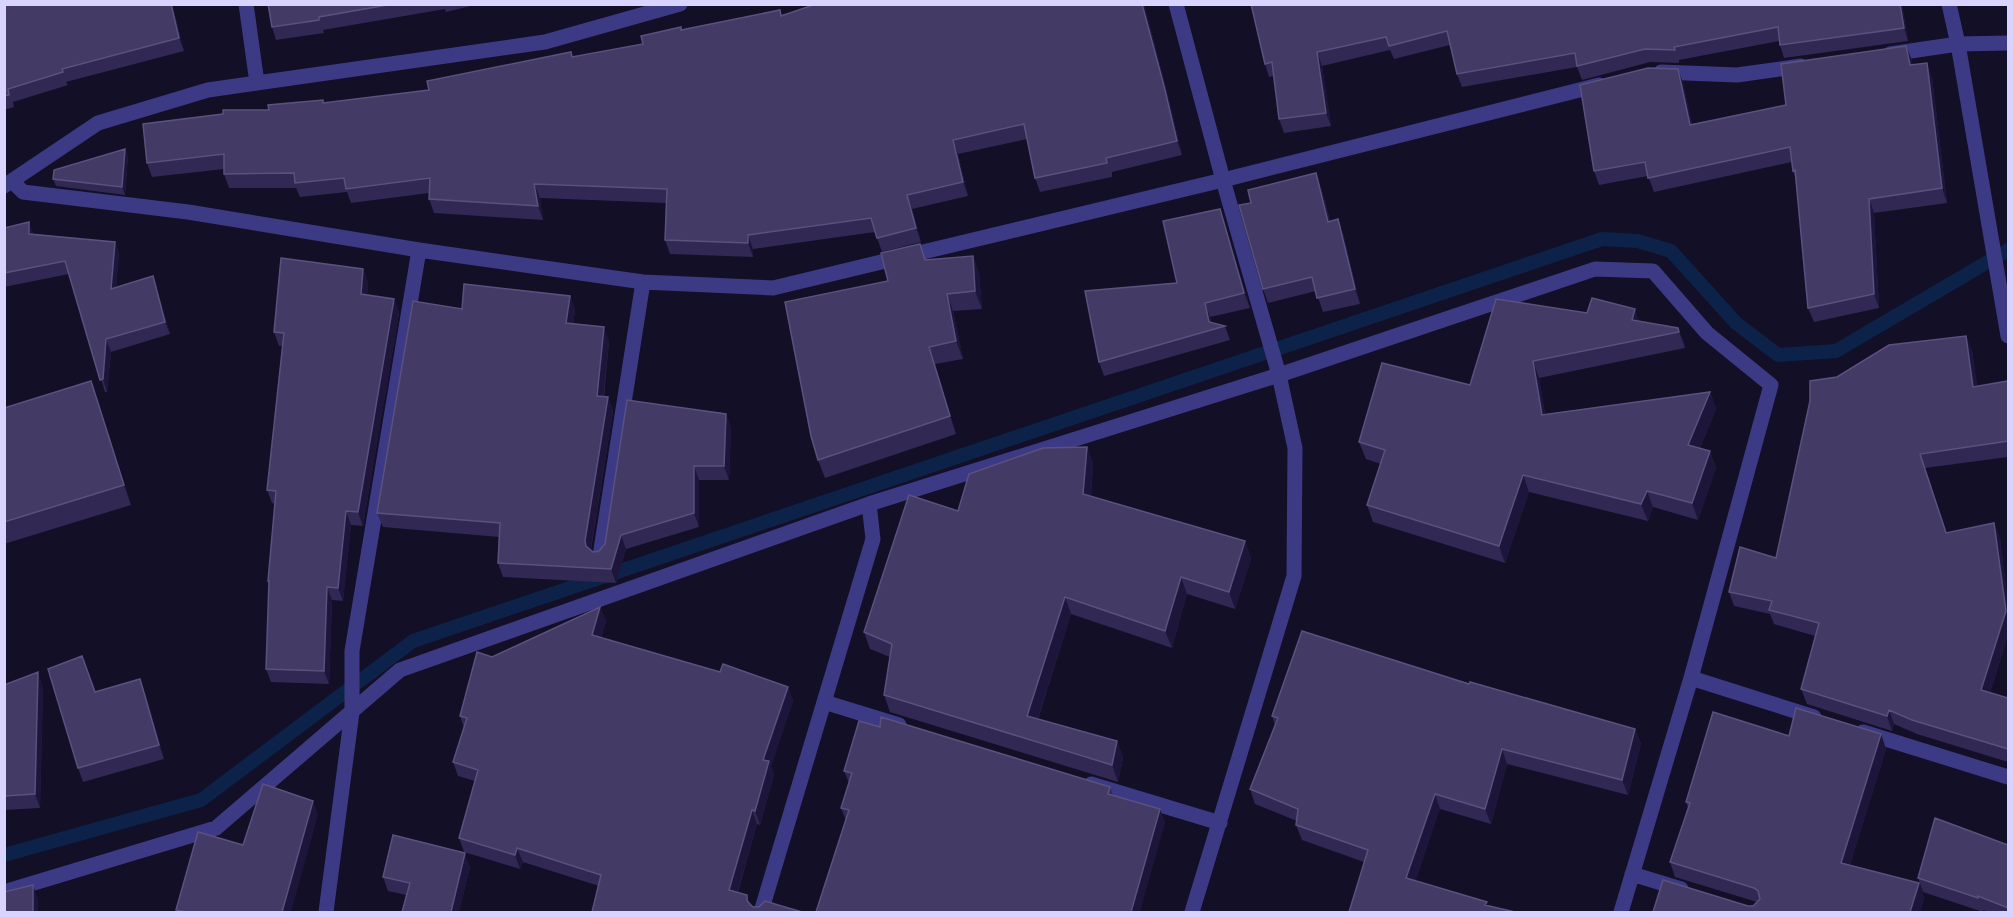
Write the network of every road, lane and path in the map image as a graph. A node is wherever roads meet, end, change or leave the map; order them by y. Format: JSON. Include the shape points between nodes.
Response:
{"nodes":[{"id":1,"x":246,"y":4,"type":"edge"},
{"id":2,"x":680,"y":4,"type":"edge"},
{"id":3,"x":1176,"y":4,"type":"edge"},
{"id":4,"x":1949,"y":4,"type":"edge"},
{"id":5,"x":2008,"y":43,"type":"edge"},
{"id":6,"x":1958,"y":44,"type":"junction"},
{"id":7,"x":1877,"y":56,"type":"edge"},
{"id":8,"x":1819,"y":63,"type":"edge"},
{"id":9,"x":1652,"y":72,"type":"edge"},
{"id":10,"x":1617,"y":80,"type":"edge"},
{"id":11,"x":257,"y":83,"type":"junction"},
{"id":12,"x":1223,"y":180,"type":"junction"},
{"id":13,"x":8,"y":183,"type":"edge"},
{"id":14,"x":419,"y":250,"type":"junction"},
{"id":15,"x":643,"y":282,"type":"junction"},
{"id":16,"x":2008,"y":336,"type":"edge"},
{"id":17,"x":1280,"y":375,"type":"junction"},
{"id":18,"x":869,"y":504,"type":"junction"},
{"id":19,"x":600,"y":556,"type":"edge"},
{"id":20,"x":1691,"y":678,"type":"junction"},
{"id":21,"x":824,"y":702,"type":"junction"},
{"id":22,"x":352,"y":712,"type":"junction"},
{"id":23,"x":1827,"y":721,"type":"edge"},
{"id":24,"x":1850,"y":728,"type":"edge"},
{"id":25,"x":914,"y":730,"type":"edge"},
{"id":26,"x":2008,"y":777,"type":"edge"},
{"id":27,"x":1073,"y":778,"type":"edge"},
{"id":28,"x":1220,"y":823,"type":"junction"},
{"id":29,"x":1632,"y":874,"type":"junction"},
{"id":30,"x":4,"y":892,"type":"edge"},
{"id":31,"x":1700,"y":895,"type":"edge"},
{"id":32,"x":326,"y":912,"type":"edge"},
{"id":33,"x":761,"y":912,"type":"edge"},
{"id":34,"x":1192,"y":912,"type":"edge"},
{"id":35,"x":1621,"y":912,"type":"edge"}],
"edges":[{"from":1,"to":11,"type":"street"},
{"from":2,"to":11,"type":"street","via":[[545,42]]},
{"from":3,"to":12,"type":"street"},
{"from":4,"to":6,"type":"street"},
{"from":5,"to":6,"type":"street"},
{"from":6,"to":7,"type":"street"},
{"from":6,"to":16,"type":"street"},
{"from":8,"to":9,"type":"street","via":[[1737,75]]},
{"from":10,"to":12,"type":"street"},
{"from":11,"to":13,"type":"street","via":[[207,90],[99,123]]},
{"from":12,"to":15,"type":"street","via":[[773,288]]},
{"from":12,"to":17,"type":"street"},
{"from":13,"to":14,"type":"street","via":[[23,192],[188,212]]},
{"from":14,"to":15,"type":"street"},
{"from":14,"to":22,"type":"street","via":[[352,651]]},
{"from":15,"to":19,"type":"street"},
{"from":17,"to":18,"type":"street"},
{"from":17,"to":20,"type":"street","via":[[1595,269],[1653,272],[1707,333],[1771,385]]},
{"from":17,"to":28,"type":"street","via":[[1295,448],[1294,576]]},
{"from":18,"to":21,"type":"street","via":[[873,539]]},
{"from":18,"to":22,"type":"street","via":[[400,670]]},
{"from":20,"to":23,"type":"street"},
{"from":20,"to":29,"type":"street"},
{"from":21,"to":25,"type":"street"},
{"from":21,"to":33,"type":"street"},
{"from":22,"to":30,"type":"street","via":[[216,828]]},
{"from":22,"to":32,"type":"street"},
{"from":24,"to":26,"type":"street"},
{"from":27,"to":28,"type":"street"},
{"from":28,"to":34,"type":"street"},
{"from":29,"to":31,"type":"street"},
{"from":29,"to":35,"type":"street"}]}
